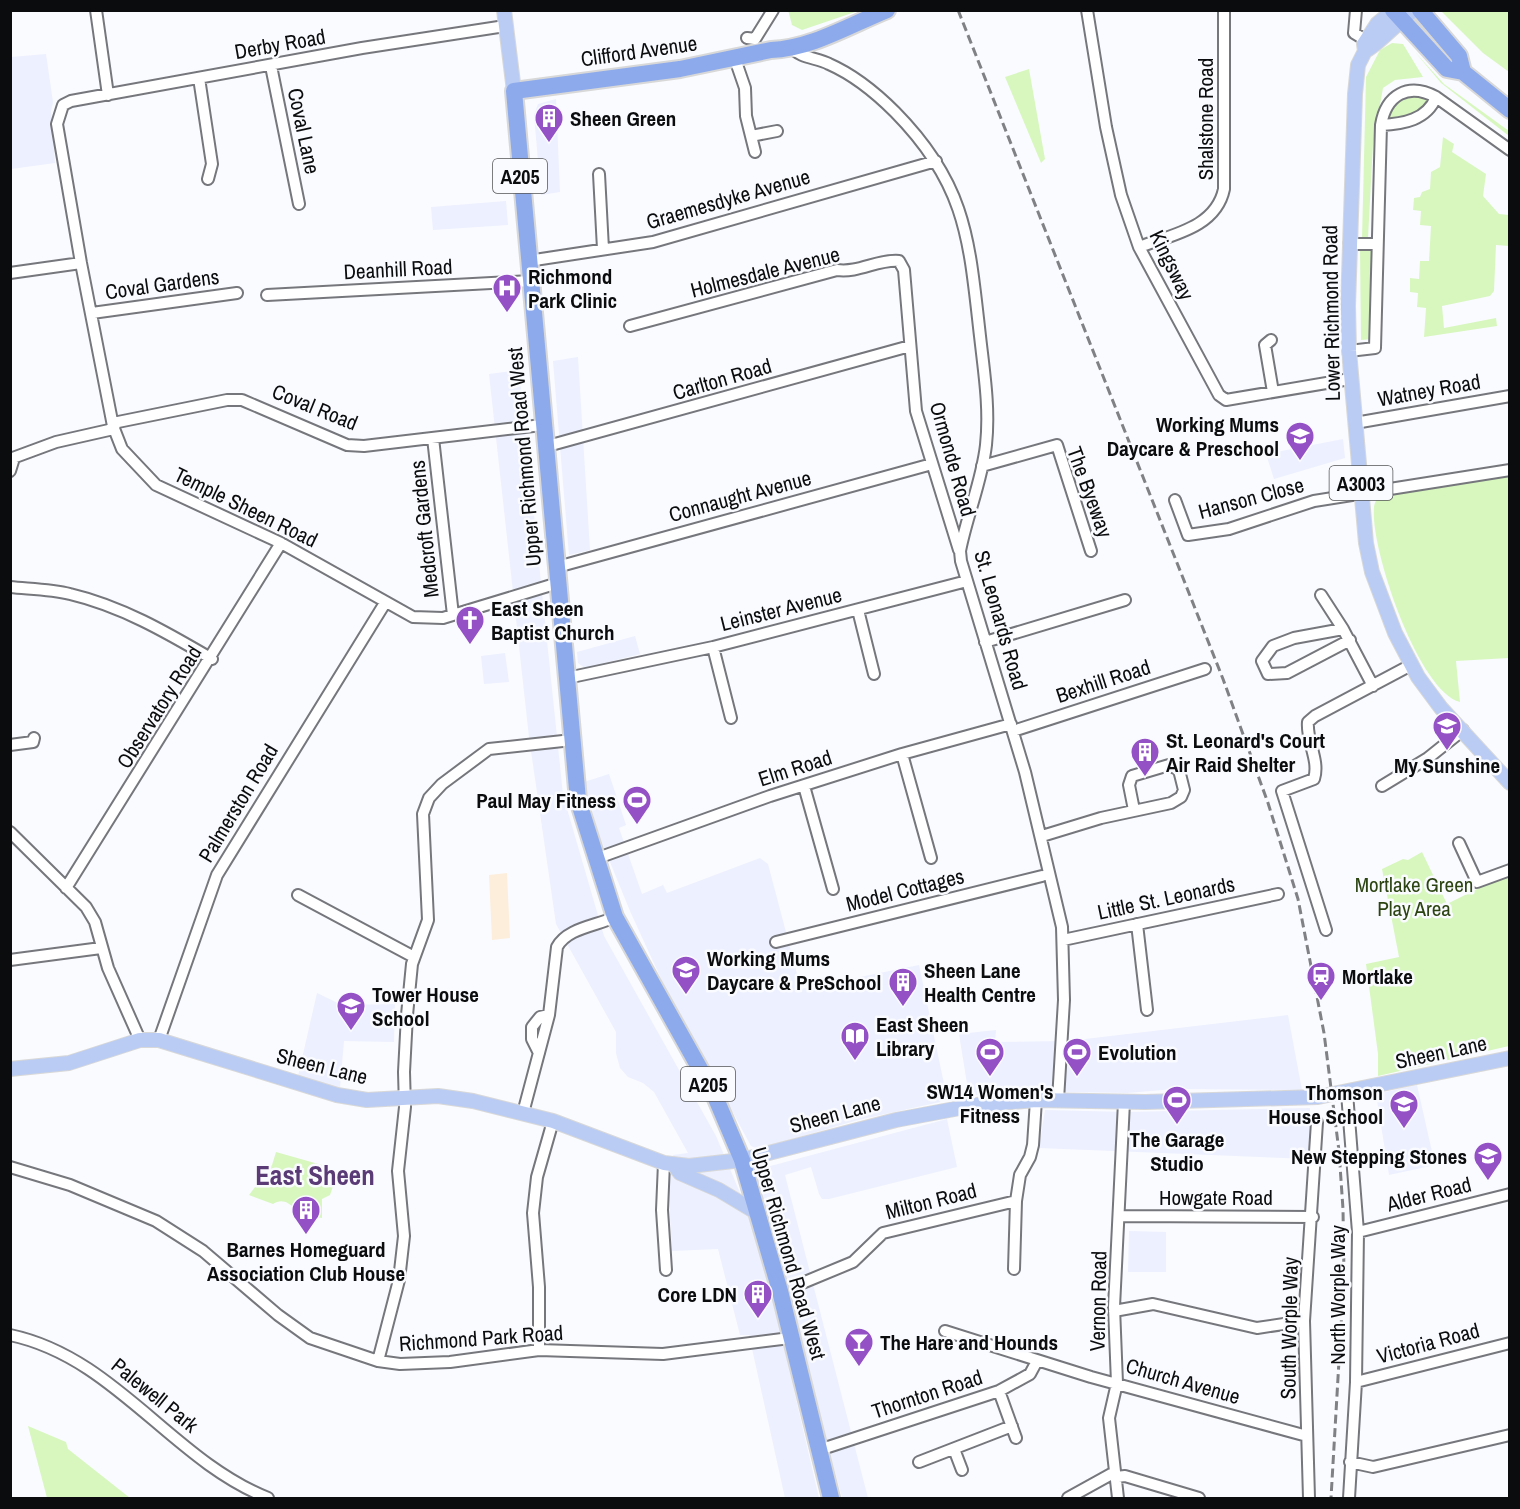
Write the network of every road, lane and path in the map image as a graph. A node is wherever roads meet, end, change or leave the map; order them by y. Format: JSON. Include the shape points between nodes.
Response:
{"nodes":[{"id":1,"x":96,"y":10,"type":"edge"},
{"id":2,"x":504,"y":10,"type":"edge"},
{"id":3,"x":772,"y":10,"type":"edge"},
{"id":4,"x":887,"y":10,"type":"edge"},
{"id":5,"x":1087,"y":10,"type":"edge"},
{"id":6,"x":1224,"y":10,"type":"edge"},
{"id":7,"x":1356,"y":10,"type":"edge"},
{"id":8,"x":1420,"y":10,"type":"edge"},
{"id":9,"x":1399,"y":12,"type":"edge"},
{"id":10,"x":505,"y":26,"type":"junction"},
{"id":11,"x":829,"y":33,"type":"junction"},
{"id":12,"x":747,"y":38,"type":"dead end"},
{"id":13,"x":1368,"y":46,"type":"junction"},
{"id":14,"x":792,"y":48,"type":"junction"},
{"id":15,"x":771,"y":50,"type":"junction"},
{"id":16,"x":735,"y":59,"type":"junction"},
{"id":17,"x":271,"y":66,"type":"junction"},
{"id":18,"x":1463,"y":72,"type":"junction"},
{"id":19,"x":199,"y":78,"type":"junction"},
{"id":20,"x":514,"y":91,"type":"junction"},
{"id":21,"x":108,"y":95,"type":"junction"},
{"id":22,"x":1436,"y":98,"type":"junction"},
{"id":23,"x":63,"y":105,"type":"joint"},
{"id":24,"x":1509,"y":110,"type":"edge"},
{"id":25,"x":1382,"y":125,"type":"junction"},
{"id":26,"x":777,"y":131,"type":"dead end"},
{"id":27,"x":751,"y":136,"type":"junction"},
{"id":28,"x":1509,"y":150,"type":"edge"},
{"id":29,"x":755,"y":152,"type":"dead end"},
{"id":30,"x":936,"y":161,"type":"junction"},
{"id":31,"x":599,"y":174,"type":"dead end"},
{"id":32,"x":208,"y":179,"type":"dead end"},
{"id":33,"x":299,"y":204,"type":"dead end"},
{"id":34,"x":1349,"y":244,"type":"junction"},
{"id":35,"x":1377,"y":244,"type":"junction"},
{"id":36,"x":1138,"y":247,"type":"junction"},
{"id":37,"x":603,"y":249,"type":"junction"},
{"id":38,"x":528,"y":261,"type":"junction"},
{"id":39,"x":81,"y":263,"type":"junction"},
{"id":40,"x":904,"y":270,"type":"joint"},
{"id":41,"x":10,"y":273,"type":"edge"},
{"id":42,"x":530,"y":281,"type":"junction"},
{"id":43,"x":237,"y":293,"type":"dead end"},
{"id":44,"x":267,"y":295,"type":"dead end"},
{"id":45,"x":92,"y":313,"type":"junction"},
{"id":46,"x":630,"y":326,"type":"dead end"},
{"id":47,"x":1271,"y":340,"type":"dead end"},
{"id":48,"x":910,"y":346,"type":"junction"},
{"id":49,"x":1349,"y":351,"type":"junction"},
{"id":50,"x":1350,"y":379,"type":"junction"},
{"id":51,"x":1273,"y":392,"type":"junction"},
{"id":52,"x":1509,"y":396,"type":"edge"},
{"id":53,"x":1355,"y":423,"type":"junction"},
{"id":54,"x":542,"y":425,"type":"junction"},
{"id":55,"x":113,"y":426,"type":"junction"},
{"id":56,"x":433,"y":438,"type":"junction"},
{"id":57,"x":544,"y":447,"type":"junction"},
{"id":58,"x":12,"y":458,"type":"edge"},
{"id":59,"x":932,"y":464,"type":"junction"},
{"id":60,"x":982,"y":466,"type":"junction"},
{"id":61,"x":1509,"y":470,"type":"edge"},
{"id":62,"x":10,"y":471,"type":"edge"},
{"id":63,"x":1361,"y":495,"type":"junction"},
{"id":64,"x":1175,"y":500,"type":"dead end"},
{"id":65,"x":281,"y":543,"type":"junction"},
{"id":66,"x":960,"y":551,"type":"junction"},
{"id":67,"x":1091,"y":551,"type":"dead end"},
{"id":68,"x":557,"y":575,"type":"junction"},
{"id":69,"x":967,"y":581,"type":"junction"},
{"id":70,"x":10,"y":587,"type":"edge"},
{"id":71,"x":1321,"y":595,"type":"dead end"},
{"id":72,"x":1125,"y":600,"type":"dead end"},
{"id":73,"x":385,"y":603,"type":"junction"},
{"id":74,"x":858,"y":610,"type":"junction"},
{"id":75,"x":453,"y":615,"type":"junction"},
{"id":76,"x":1344,"y":629,"type":"junction"},
{"id":77,"x":1350,"y":640,"type":"junction"},
{"id":78,"x":985,"y":642,"type":"junction"},
{"id":79,"x":713,"y":647,"type":"junction"},
{"id":80,"x":212,"y":659,"type":"junction"},
{"id":81,"x":1411,"y":666,"type":"junction"},
{"id":82,"x":1205,"y":669,"type":"dead end"},
{"id":83,"x":874,"y":674,"type":"dead end"},
{"id":84,"x":567,"y":678,"type":"junction"},
{"id":85,"x":1373,"y":686,"type":"junction"},
{"id":86,"x":731,"y":718,"type":"dead end"},
{"id":87,"x":1012,"y":727,"type":"junction"},
{"id":88,"x":1462,"y":730,"type":"junction"},
{"id":89,"x":34,"y":738,"type":"dead end"},
{"id":90,"x":572,"y":740,"type":"junction"},
{"id":91,"x":10,"y":745,"type":"edge"},
{"id":92,"x":902,"y":754,"type":"junction"},
{"id":93,"x":1509,"y":783,"type":"edge"},
{"id":94,"x":804,"y":786,"type":"junction"},
{"id":95,"x":1382,"y":786,"type":"dead end"},
{"id":96,"x":1134,"y":810,"type":"junction"},
{"id":97,"x":10,"y":832,"type":"edge"},
{"id":98,"x":1042,"y":836,"type":"junction"},
{"id":99,"x":1459,"y":843,"type":"dead end"},
{"id":100,"x":931,"y":858,"type":"dead end"},
{"id":101,"x":595,"y":859,"type":"junction"},
{"id":102,"x":1509,"y":870,"type":"edge"},
{"id":103,"x":1042,"y":876,"type":"dead end"},
{"id":104,"x":66,"y":888,"type":"junction"},
{"id":105,"x":833,"y":889,"type":"dead end"},
{"id":106,"x":1278,"y":894,"type":"dead end"},
{"id":107,"x":298,"y":895,"type":"dead end"},
{"id":108,"x":615,"y":917,"type":"junction"},
{"id":109,"x":1137,"y":924,"type":"junction"},
{"id":110,"x":1326,"y":930,"type":"dead end"},
{"id":111,"x":1063,"y":940,"type":"junction"},
{"id":112,"x":776,"y":942,"type":"dead end"},
{"id":113,"x":100,"y":948,"type":"junction"},
{"id":114,"x":414,"y":957,"type":"junction"},
{"id":115,"x":10,"y":960,"type":"edge"},
{"id":116,"x":1147,"y":1010,"type":"dead end"},
{"id":117,"x":140,"y":1040,"type":"junction"},
{"id":118,"x":159,"y":1040,"type":"junction"},
{"id":119,"x":1509,"y":1058,"type":"edge"},
{"id":120,"x":10,"y":1069,"type":"edge"},
{"id":121,"x":1347,"y":1093,"type":"junction"},
{"id":122,"x":405,"y":1099,"type":"junction"},
{"id":123,"x":1036,"y":1100,"type":"junction"},
{"id":124,"x":1058,"y":1100,"type":"junction"},
{"id":125,"x":1124,"y":1102,"type":"junction"},
{"id":126,"x":523,"y":1113,"type":"junction"},
{"id":127,"x":553,"y":1121,"type":"junction"},
{"id":128,"x":1317,"y":1122,"type":"dead end"},
{"id":129,"x":742,"y":1160,"type":"junction"},
{"id":130,"x":669,"y":1164,"type":"junction"},
{"id":131,"x":10,"y":1167,"type":"edge"},
{"id":132,"x":1509,"y":1194,"type":"edge"},
{"id":133,"x":1016,"y":1200,"type":"junction"},
{"id":134,"x":759,"y":1214,"type":"junction"},
{"id":135,"x":1120,"y":1216,"type":"junction"},
{"id":136,"x":1313,"y":1217,"type":"junction"},
{"id":137,"x":1358,"y":1232,"type":"junction"},
{"id":138,"x":1014,"y":1269,"type":"dead end"},
{"id":139,"x":666,"y":1270,"type":"dead end"},
{"id":140,"x":800,"y":1284,"type":"dead end"},
{"id":141,"x":1114,"y":1311,"type":"junction"},
{"id":142,"x":1304,"y":1321,"type":"junction"},
{"id":143,"x":945,"y":1331,"type":"dead end"},
{"id":144,"x":10,"y":1335,"type":"edge"},
{"id":145,"x":790,"y":1338,"type":"junction"},
{"id":146,"x":1509,"y":1343,"type":"edge"},
{"id":147,"x":539,"y":1350,"type":"junction"},
{"id":148,"x":378,"y":1361,"type":"junction"},
{"id":149,"x":1037,"y":1361,"type":"junction"},
{"id":150,"x":1356,"y":1382,"type":"junction"},
{"id":151,"x":1117,"y":1383,"type":"junction"},
{"id":152,"x":999,"y":1391,"type":"junction"},
{"id":153,"x":1012,"y":1426,"type":"junction"},
{"id":154,"x":1509,"y":1435,"type":"edge"},
{"id":155,"x":1307,"y":1436,"type":"junction"},
{"id":156,"x":1016,"y":1438,"type":"dead end"},
{"id":157,"x":954,"y":1449,"type":"junction"},
{"id":158,"x":819,"y":1450,"type":"junction"},
{"id":159,"x":919,"y":1462,"type":"dead end"},
{"id":160,"x":1350,"y":1462,"type":"junction"},
{"id":161,"x":962,"y":1470,"type":"dead end"},
{"id":162,"x":1115,"y":1474,"type":"junction"},
{"id":163,"x":268,"y":1498,"type":"edge"},
{"id":164,"x":826,"y":1498,"type":"edge"},
{"id":165,"x":1068,"y":1498,"type":"edge"},
{"id":166,"x":1118,"y":1498,"type":"edge"},
{"id":167,"x":1199,"y":1498,"type":"edge"},
{"id":168,"x":1309,"y":1498,"type":"edge"},
{"id":169,"x":1349,"y":1498,"type":"edge"}],
"edges":[{"from":1,"to":21,"type":"street"},
{"from":2,"to":10,"type":"main road","name":"Upper Richmond Road West"},
{"from":3,"to":12,"type":"street","via":[[755,39]]},
{"from":4,"to":11,"type":"highway","name":"Clifford Avenue"},
{"from":5,"to":36,"type":"street","name":"Kingsway","via":[[1106,127],[1121,195]]},
{"from":6,"to":36,"type":"street","name":"Shalstone Road","via":[[1221,205],[1200,224]]},
{"from":7,"to":13,"type":"street","via":[[1354,33]]},
{"from":8,"to":18,"type":"highway","via":[[1459,56]]},
{"from":9,"to":13,"type":"main road","name":"Lower Richmond Road","number":"A3003","via":[[1377,24]]},
{"from":9,"to":18,"type":"highway","via":[[1447,69]]},
{"from":10,"to":17,"type":"street","name":"Derby Road"},
{"from":10,"to":20,"type":"main road","name":"Upper Richmond Road West"},
{"from":11,"to":14,"type":"highway","name":"Clifford Avenue"},
{"from":11,"to":15,"type":"highway","name":"Clifford Avenue","via":[[808,36]]},
{"from":13,"to":34,"type":"main road","name":"Lower Richmond Road","number":"A3003","via":[[1357,74]]},
{"from":14,"to":15,"type":"highway","name":"Clifford Avenue"},
{"from":14,"to":30,"type":"street","name":"St. Leonards Road","via":[[850,75],[895,112]]},
{"from":15,"to":16,"type":"highway","name":"Clifford Avenue"},
{"from":16,"to":20,"type":"highway","name":"Clifford Avenue"},
{"from":16,"to":27,"type":"street","via":[[745,88]]},
{"from":17,"to":19,"type":"street","name":"Derby Road"},
{"from":17,"to":33,"type":"street","name":"Coval Lane"},
{"from":18,"to":24,"type":"highway"},
{"from":19,"to":21,"type":"street","name":"Derby Road"},
{"from":19,"to":32,"type":"street","via":[[212,164]]},
{"from":20,"to":38,"type":"highway","name":"Upper Richmond Road West","number":"A205"},
{"from":21,"to":23,"type":"street","name":"Derby Road"},
{"from":22,"to":25,"type":"street","via":[[1415,120]]},
{"from":22,"to":25,"type":"street","via":[[1416,91],[1393,97],[1384,108]]},
{"from":22,"to":28,"type":"street"},
{"from":23,"to":39,"type":"street","name":"Temple Sheen Road","via":[[57,124]]},
{"from":25,"to":35,"type":"street"},
{"from":26,"to":27,"type":"street"},
{"from":27,"to":29,"type":"street"},
{"from":30,"to":37,"type":"street","name":"Graemesdyke Avenue","via":[[653,242]]},
{"from":30,"to":60,"type":"street","name":"St. Leonards Road","via":[[960,212],[971,256],[987,398]]},
{"from":31,"to":37,"type":"street"},
{"from":34,"to":35,"type":"street"},
{"from":34,"to":49,"type":"main road","name":"Lower Richmond Road","number":"A3003"},
{"from":35,"to":49,"type":"street","via":[[1375,348]]},
{"from":36,"to":51,"type":"street","name":"Kingsway","via":[[1219,395],[1226,400]]},
{"from":37,"to":38,"type":"street","name":"Graemesdyke Avenue"},
{"from":38,"to":42,"type":"highway","name":"Upper Richmond Road West","number":"A205"},
{"from":39,"to":41,"type":"street"},
{"from":39,"to":45,"type":"street","name":"Temple Sheen Road"},
{"from":40,"to":46,"type":"street","name":"Holmesdale Avenue","via":[[899,261],[890,260],[849,272],[837,270]]},
{"from":40,"to":48,"type":"street","name":"Ormonde Road"},
{"from":42,"to":44,"type":"street","name":"Deanhill Road"},
{"from":42,"to":54,"type":"highway","name":"Upper Richmond Road West","number":"A205"},
{"from":43,"to":45,"type":"street","name":"Coval Gardens"},
{"from":45,"to":55,"type":"street","name":"Temple Sheen Road"},
{"from":47,"to":51,"type":"street","via":[[1265,345]]},
{"from":48,"to":57,"type":"street","name":"Carlton Road"},
{"from":48,"to":59,"type":"street","name":"Ormonde Road","via":[[916,411]]},
{"from":49,"to":50,"type":"main road","name":"Lower Richmond Road","number":"A3003"},
{"from":50,"to":51,"type":"street","name":"Kingsway"},
{"from":50,"to":53,"type":"main road","name":"Lower Richmond Road","number":"A3003"},
{"from":52,"to":53,"type":"street","name":"Watney Road"},
{"from":53,"to":63,"type":"main road","name":"Lower Richmond Road","number":"A3003"},
{"from":54,"to":56,"type":"street","name":"Coval Road"},
{"from":54,"to":57,"type":"highway","name":"Upper Richmond Road West","number":"A205"},
{"from":55,"to":56,"type":"street","name":"Coval Road","via":[[140,417],[242,400],[347,445]]},
{"from":55,"to":58,"type":"street","name":"Coval Road"},
{"from":55,"to":65,"type":"street","name":"Temple Sheen Road","via":[[122,449],[156,485]]},
{"from":56,"to":75,"type":"street","name":"Medcroft Gardens"},
{"from":57,"to":68,"type":"highway","name":"Upper Richmond Road West","number":"A205"},
{"from":58,"to":62,"type":"street"},
{"from":59,"to":66,"type":"street","name":"Ormonde Road"},
{"from":59,"to":68,"type":"street","name":"Connaught Avenue"},
{"from":60,"to":66,"type":"street","name":"St. Leonards Road"},
{"from":60,"to":67,"type":"street","name":"The Byeway","via":[[1057,445]]},
{"from":61,"to":63,"type":"street"},
{"from":63,"to":64,"type":"street","name":"Hanson Close","via":[[1314,501],[1229,529],[1188,535]]},
{"from":63,"to":81,"type":"main road","name":"Lower Richmond Road","number":"A3003","via":[[1366,543],[1380,600]]},
{"from":65,"to":73,"type":"street","name":"Temple Sheen Road"},
{"from":65,"to":80,"type":"street","name":"Observatory Road"},
{"from":66,"to":69,"type":"street","name":"St. Leonards Road"},
{"from":68,"to":75,"type":"street","name":"Temple Sheen Road"},
{"from":68,"to":84,"type":"highway","name":"Upper Richmond Road West","number":"A205"},
{"from":69,"to":74,"type":"street","name":"Leinster Avenue"},
{"from":69,"to":78,"type":"street","name":"St. Leonards Road"},
{"from":70,"to":80,"type":"street","via":[[68,593],[105,604],[156,626]]},
{"from":71,"to":76,"type":"street"},
{"from":72,"to":78,"type":"street"},
{"from":73,"to":75,"type":"street","name":"Temple Sheen Road","via":[[425,620]]},
{"from":73,"to":118,"type":"street","name":"Palmerston Road","via":[[217,875]]},
{"from":74,"to":79,"type":"street","name":"Leinster Avenue"},
{"from":74,"to":83,"type":"street","name":"Leinster Avenue"},
{"from":76,"to":77,"type":"street"},
{"from":76,"to":77,"type":"street","via":[[1273,646],[1262,661],[1268,674],[1287,673]]},
{"from":77,"to":85,"type":"street"},
{"from":78,"to":87,"type":"street","name":"St. Leonards Road"},
{"from":79,"to":84,"type":"street","name":"Leinster Avenue"},
{"from":79,"to":86,"type":"street","name":"Leinster Avenue"},
{"from":80,"to":104,"type":"street","name":"Observatory Road"},
{"from":81,"to":85,"type":"street"},
{"from":81,"to":88,"type":"main road","name":"Lower Richmond Road","number":"A3003","via":[[1440,708]]},
{"from":82,"to":87,"type":"street","name":"Bexhill Road"},
{"from":84,"to":90,"type":"highway","name":"Upper Richmond Road West","number":"A205"},
{"from":85,"to":110,"type":"street","via":[[1308,722],[1314,779],[1282,791]]},
{"from":87,"to":92,"type":"street","name":"Elm Road"},
{"from":87,"to":98,"type":"street","name":"St. Leonards Road"},
{"from":88,"to":93,"type":"main road","name":"Lower Richmond Road","number":"A3003"},
{"from":88,"to":95,"type":"street","via":[[1428,758]]},
{"from":89,"to":91,"type":"street","via":[[33,742]]},
{"from":90,"to":101,"type":"highway","name":"Upper Richmond Road West","number":"A205","via":[[578,800]]},
{"from":90,"to":114,"type":"street","via":[[489,749],[456,772],[429,798],[423,814],[428,920]]},
{"from":92,"to":94,"type":"street","name":"Elm Road"},
{"from":92,"to":100,"type":"street"},
{"from":94,"to":101,"type":"street","name":"Elm Road"},
{"from":94,"to":105,"type":"street"},
{"from":96,"to":96,"type":"street","via":[[1171,803],[1181,797],[1184,790],[1179,770],[1169,765],[1132,776],[1129,785]]},
{"from":96,"to":98,"type":"street"},
{"from":97,"to":104,"type":"street"},
{"from":98,"to":111,"type":"street","name":"St. Leonards Road"},
{"from":99,"to":102,"type":"street","via":[[1478,882]]},
{"from":101,"to":108,"type":"highway","name":"Upper Richmond Road West","number":"A205"},
{"from":103,"to":112,"type":"street","name":"Model Cottages"},
{"from":104,"to":113,"type":"street","via":[[86,907]]},
{"from":106,"to":109,"type":"street","name":"Little St. Leonards"},
{"from":107,"to":114,"type":"street"},
{"from":108,"to":126,"type":"street","via":[[561,938],[549,1015]]},
{"from":108,"to":129,"type":"highway","name":"Upper Richmond Road West","number":"A205","via":[[714,1094]]},
{"from":109,"to":111,"type":"street","name":"Little St. Leonards"},
{"from":109,"to":116,"type":"street"},
{"from":111,"to":124,"type":"street","name":"St. Leonards Road"},
{"from":113,"to":115,"type":"street"},
{"from":113,"to":117,"type":"street"},
{"from":114,"to":122,"type":"street","via":[[404,1061]]},
{"from":117,"to":118,"type":"main road","name":"Sheen Lane"},
{"from":117,"to":120,"type":"main road","name":"Sheen Lane","via":[[69,1063]]},
{"from":118,"to":122,"type":"main road","name":"Sheen Lane","via":[[337,1095],[366,1100]]},
{"from":119,"to":121,"type":"main road","name":"Sheen Lane"},
{"from":121,"to":125,"type":"main road","name":"Sheen Lane","via":[[1318,1098]]},
{"from":121,"to":137,"type":"street","name":"North Worple Way"},
{"from":122,"to":126,"type":"main road","name":"Sheen Lane","via":[[456,1097]]},
{"from":122,"to":148,"type":"street","via":[[398,1171],[404,1236],[399,1280]]},
{"from":123,"to":124,"type":"main road","name":"Sheen Lane"},
{"from":123,"to":129,"type":"main road","name":"Sheen Lane","via":[[939,1110]]},
{"from":123,"to":133,"type":"street","via":[[1033,1145],[1020,1175]]},
{"from":124,"to":125,"type":"main road","name":"Sheen Lane"},
{"from":125,"to":135,"type":"street","name":"Vernon Road"},
{"from":126,"to":127,"type":"main road","name":"Sheen Lane"},
{"from":127,"to":130,"type":"main road","name":"Sheen Lane"},
{"from":127,"to":147,"type":"street","via":[[537,1177],[533,1213]]},
{"from":128,"to":136,"type":"street","name":"South Worple Way"},
{"from":129,"to":130,"type":"main road","name":"Sheen Lane"},
{"from":129,"to":134,"type":"highway","name":"Upper Richmond Road West","number":"A205"},
{"from":130,"to":134,"type":"main road"},
{"from":130,"to":139,"type":"street","via":[[662,1210]]},
{"from":131,"to":148,"type":"street","name":"Richmond Park Road","via":[[70,1185],[156,1221],[203,1251],[310,1338]]},
{"from":132,"to":137,"type":"street","name":"Alder Road"},
{"from":133,"to":138,"type":"street"},
{"from":133,"to":140,"type":"street","name":"Milton Road","via":[[883,1233],[853,1262]]},
{"from":134,"to":145,"type":"highway","name":"Upper Richmond Road West","number":"A205"},
{"from":135,"to":136,"type":"street","name":"Howgate Road"},
{"from":135,"to":141,"type":"street","name":"Vernon Road"},
{"from":136,"to":142,"type":"street","name":"South Worple Way"},
{"from":137,"to":150,"type":"street","name":"North Worple Way"},
{"from":141,"to":142,"type":"street","via":[[1153,1304],[1257,1328]]},
{"from":141,"to":151,"type":"street","name":"Vernon Road"},
{"from":142,"to":155,"type":"street","name":"South Worple Way"},
{"from":143,"to":149,"type":"street","name":"Church Avenue"},
{"from":144,"to":163,"type":"street","name":"Palewell Park","via":[[37,1340],[87,1366],[227,1476]]},
{"from":145,"to":147,"type":"street","name":"Richmond Park Road","via":[[663,1354]]},
{"from":145,"to":158,"type":"highway","name":"Upper Richmond Road West","number":"A205"},
{"from":146,"to":150,"type":"street","name":"Victoria Road"},
{"from":147,"to":148,"type":"street","name":"Richmond Park Road","via":[[424,1364]]},
{"from":149,"to":151,"type":"street","name":"Church Avenue"},
{"from":149,"to":152,"type":"street","name":"Thornton Road","via":[[1022,1380]]},
{"from":150,"to":160,"type":"street","name":"North Worple Way"},
{"from":151,"to":155,"type":"street","name":"Church Avenue"},
{"from":151,"to":162,"type":"street","name":"Vernon Road","via":[[1109,1418]]},
{"from":152,"to":153,"type":"street"},
{"from":152,"to":158,"type":"street","name":"Thornton Road"},
{"from":153,"to":156,"type":"street"},
{"from":153,"to":157,"type":"street"},
{"from":154,"to":160,"type":"street","via":[[1373,1467]]},
{"from":155,"to":168,"type":"street","name":"South Worple Way"},
{"from":157,"to":159,"type":"street"},
{"from":157,"to":161,"type":"street"},
{"from":158,"to":164,"type":"highway","name":"Upper Richmond Road West","number":"A205"},
{"from":160,"to":169,"type":"street","name":"North Worple Way"},
{"from":162,"to":165,"type":"street"},
{"from":162,"to":166,"type":"street","name":"Vernon Road"},
{"from":162,"to":167,"type":"street"}]}
